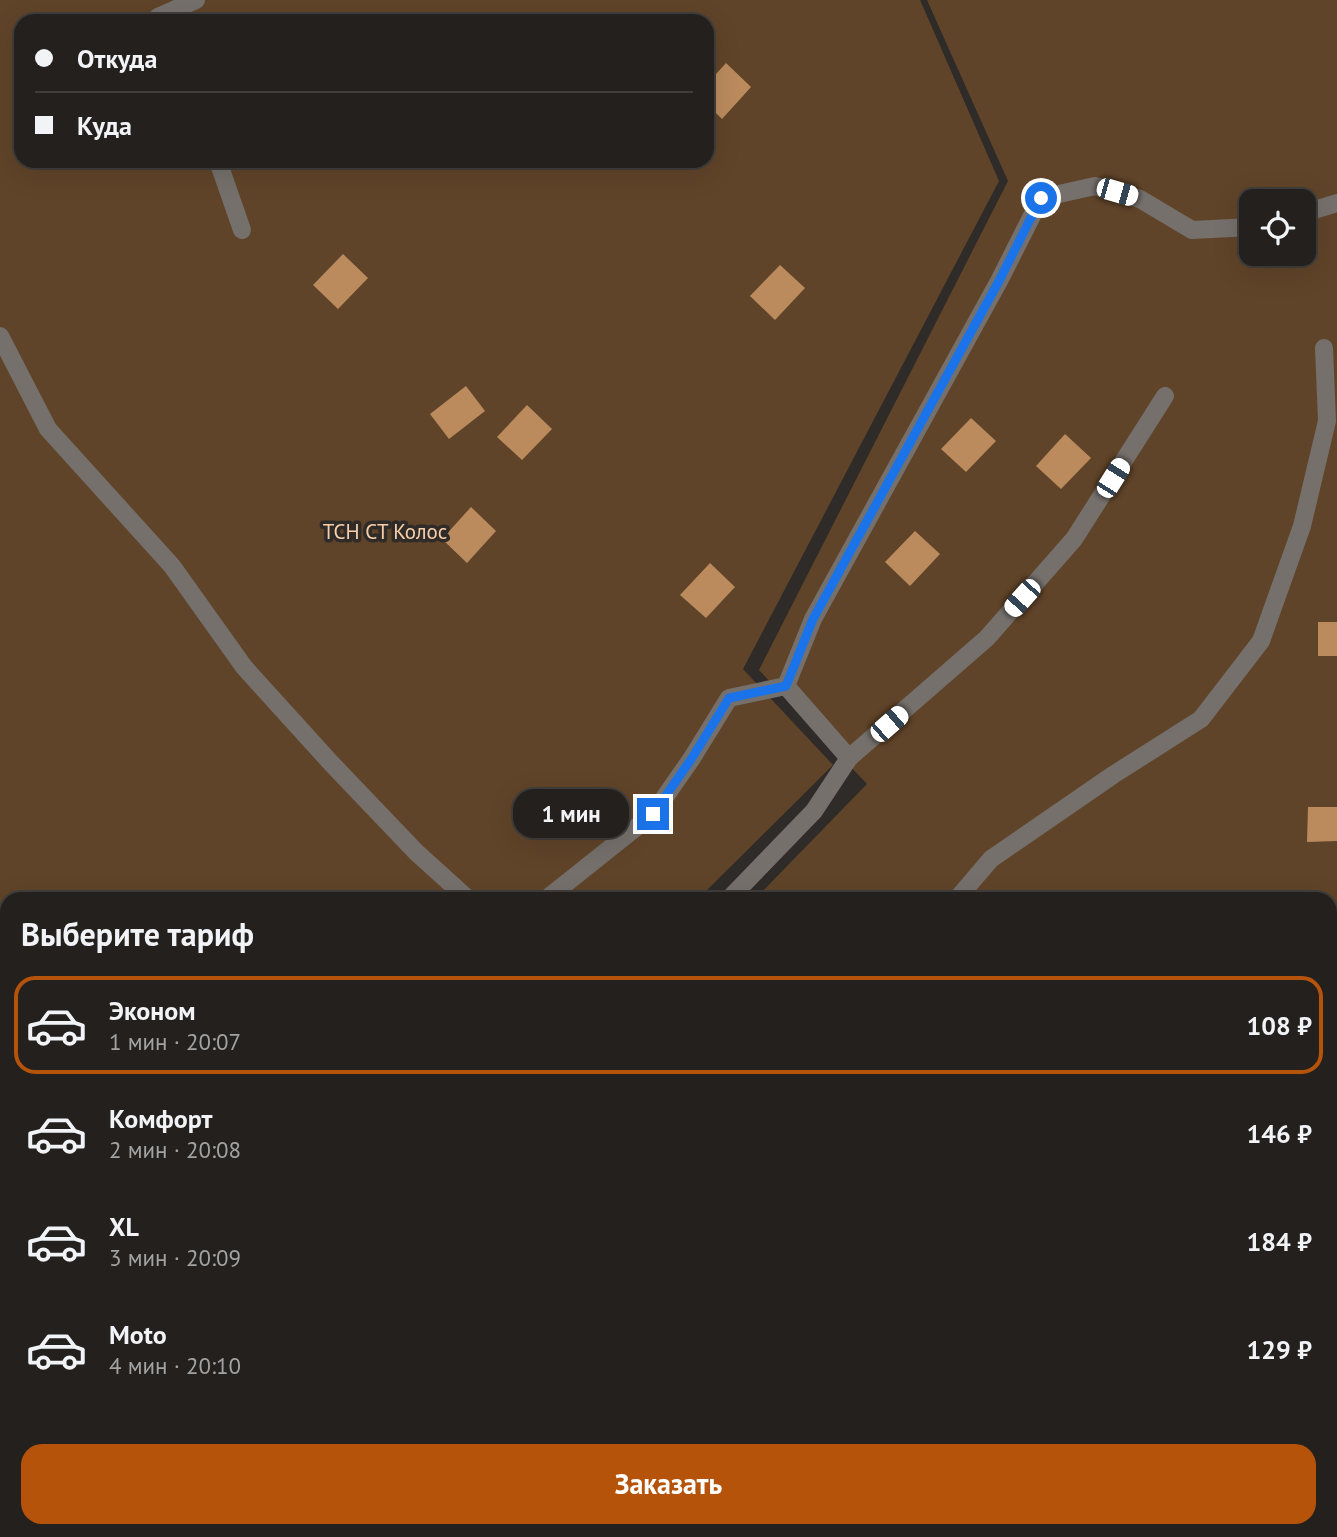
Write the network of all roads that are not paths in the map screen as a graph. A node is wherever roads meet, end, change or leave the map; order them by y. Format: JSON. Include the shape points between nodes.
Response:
{"nodes":[{"id":1,"x":196,"y":0,"type":"edge"},
{"id":2,"x":169,"y":14,"type":"edge"},
{"id":3,"x":220,"y":168,"type":"edge"},
{"id":4,"x":1337,"y":203,"type":"edge"},
{"id":5,"x":1316,"y":209,"type":"edge"},
{"id":6,"x":1239,"y":228,"type":"edge"},
{"id":7,"x":242,"y":230,"type":"dead end"},
{"id":8,"x":0,"y":336,"type":"edge"},
{"id":9,"x":1324,"y":348,"type":"dead end"},
{"id":10,"x":1165,"y":396,"type":"dead end"},
{"id":11,"x":786,"y":686,"type":"junction"},
{"id":12,"x":849,"y":758,"type":"junction"},
{"id":13,"x":460,"y":892,"type":"edge"},
{"id":14,"x":555,"y":892,"type":"edge"},
{"id":15,"x":736,"y":892,"type":"edge"},
{"id":16,"x":964,"y":892,"type":"edge"}],
"edges":[{"from":1,"to":2,"type":"lane"},
{"from":3,"to":7,"type":"lane"},
{"from":4,"to":5,"type":"lane"},
{"from":6,"to":11,"type":"lane","via":[[1192,230],[1140,199],[1095,186],[1041,198],[813,619]]},
{"from":8,"to":13,"type":"lane","via":[[48,429],[172,566],[244,667],[416,852]]},
{"from":9,"to":16,"type":"lane","via":[[1327,421],[1302,526],[1261,641],[1201,719],[991,859]]},
{"from":10,"to":12,"type":"lane","via":[[1074,539],[987,638]]},
{"from":11,"to":12,"type":"lane"},
{"from":11,"to":14,"type":"lane","via":[[729,698],[653,814]]},
{"from":12,"to":15,"type":"lane","via":[[814,811]]}]}
